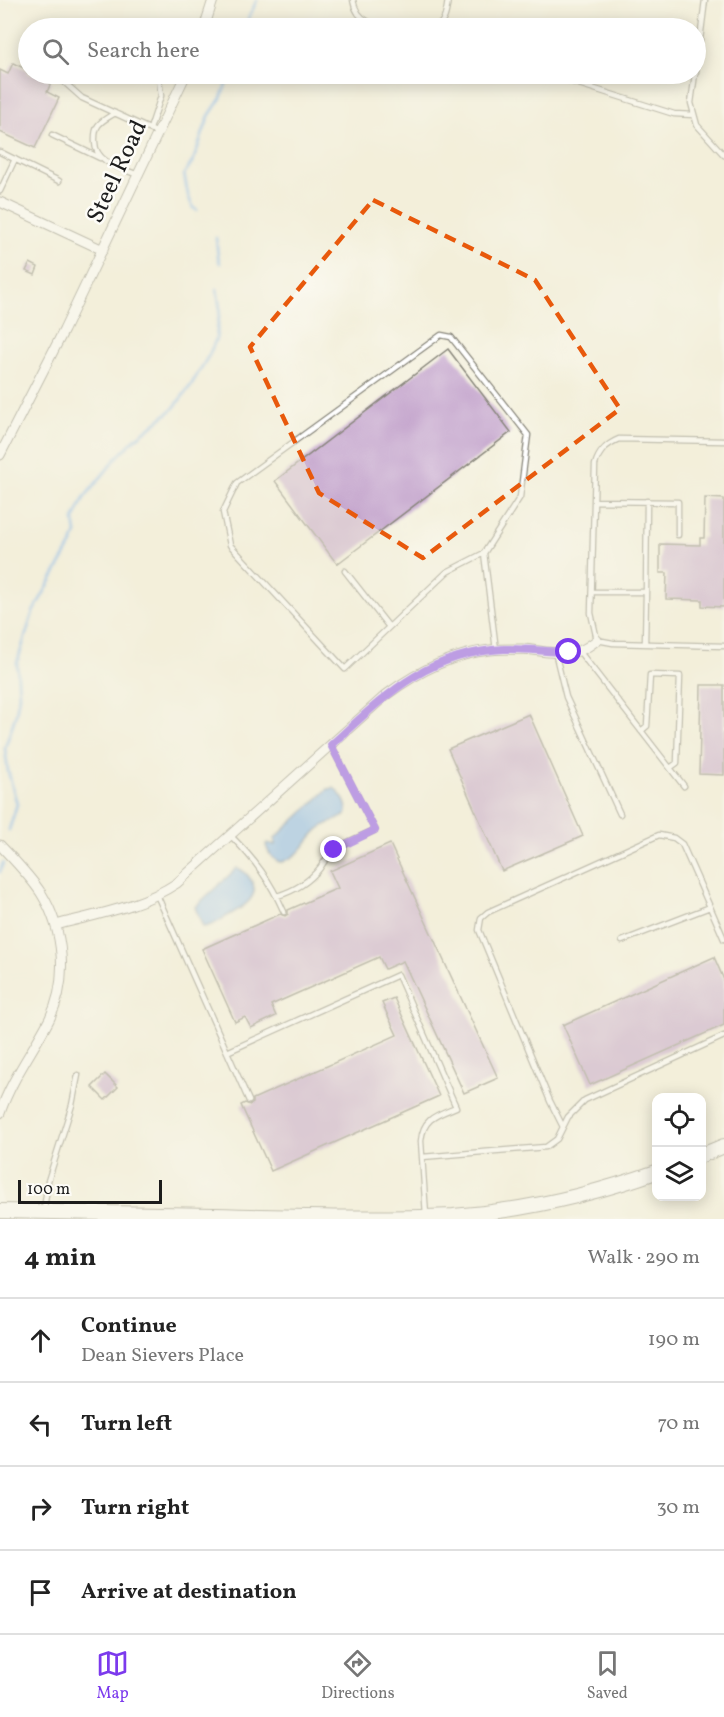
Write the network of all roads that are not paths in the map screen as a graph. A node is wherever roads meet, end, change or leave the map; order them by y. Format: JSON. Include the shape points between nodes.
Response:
{"nodes":[{"id":1,"x":213,"y":0,"type":"edge"},
{"id":2,"x":353,"y":0,"type":"edge"},
{"id":3,"x":448,"y":0,"type":"edge"},
{"id":4,"x":705,"y":0,"type":"edge"},
{"id":5,"x":207,"y":18,"type":"edge"},
{"id":6,"x":362,"y":18,"type":"edge"},
{"id":7,"x":446,"y":18,"type":"edge"},
{"id":8,"x":703,"y":18,"type":"edge"},
{"id":9,"x":66,"y":84,"type":"edge"},
{"id":10,"x":160,"y":84,"type":"edge"},
{"id":11,"x":180,"y":84,"type":"edge"},
{"id":12,"x":579,"y":84,"type":"edge"},
{"id":13,"x":694,"y":84,"type":"edge"},
{"id":14,"x":116,"y":113,"type":"junction"},
{"id":15,"x":694,"y":115,"type":"junction"},
{"id":16,"x":154,"y":131,"type":"junction"},
{"id":17,"x":52,"y":135,"type":"dead end"},
{"id":18,"x":0,"y":152,"type":"edge"},
{"id":19,"x":724,"y":155,"type":"edge"},
{"id":20,"x":100,"y":158,"type":"junction"},
{"id":21,"x":15,"y":159,"type":"junction"},
{"id":22,"x":138,"y":175,"type":"junction"},
{"id":23,"x":59,"y":181,"type":"dead end"},
{"id":24,"x":0,"y":191,"type":"edge"},
{"id":25,"x":0,"y":202,"type":"edge"},
{"id":26,"x":103,"y":250,"type":"junction"},
{"id":27,"x":724,"y":441,"type":"edge"},
{"id":28,"x":0,"y":455,"type":"edge"},
{"id":29,"x":594,"y":501,"type":"junction"},
{"id":30,"x":647,"y":501,"type":"junction"},
{"id":31,"x":678,"y":535,"type":"dead end"},
{"id":32,"x":484,"y":553,"type":"junction"},
{"id":33,"x":345,"y":571,"type":"dead end"},
{"id":34,"x":592,"y":592,"type":"junction"},
{"id":35,"x":646,"y":592,"type":"junction"},
{"id":36,"x":389,"y":627,"type":"junction"},
{"id":37,"x":597,"y":640,"type":"junction"},
{"id":38,"x":645,"y":644,"type":"junction"},
{"id":39,"x":724,"y":646,"type":"edge"},
{"id":40,"x":496,"y":650,"type":"junction"},
{"id":41,"x":579,"y":651,"type":"junction"},
{"id":42,"x":555,"y":652,"type":"junction"},
{"id":43,"x":641,"y":731,"type":"junction"},
{"id":44,"x":331,"y":745,"type":"junction"},
{"id":45,"x":670,"y":768,"type":"junction"},
{"id":46,"x":684,"y":786,"type":"dead end"},
{"id":47,"x":620,"y":814,"type":"dead end"},
{"id":48,"x":230,"y":835,"type":"junction"},
{"id":49,"x":0,"y":845,"type":"edge"},
{"id":50,"x":157,"y":895,"type":"junction"},
{"id":51,"x":276,"y":896,"type":"junction"},
{"id":52,"x":710,"y":907,"type":"junction"},
{"id":53,"x":284,"y":912,"type":"dead end"},
{"id":54,"x":56,"y":925,"type":"junction"},
{"id":55,"x":724,"y":939,"type":"edge"},
{"id":56,"x":622,"y":941,"type":"dead end"},
{"id":57,"x":724,"y":1036,"type":"edge"},
{"id":58,"x":227,"y":1052,"type":"junction"},
{"id":59,"x":78,"y":1075,"type":"dead end"},
{"id":60,"x":249,"y":1101,"type":"dead end"},
{"id":61,"x":0,"y":1113,"type":"edge"},
{"id":62,"x":563,"y":1127,"type":"junction"},
{"id":63,"x":724,"y":1146,"type":"edge"},
{"id":64,"x":706,"y":1153,"type":"edge"},
{"id":65,"x":422,"y":1157,"type":"junction"},
{"id":66,"x":652,"y":1174,"type":"edge"},
{"id":67,"x":0,"y":1211,"type":"edge"},
{"id":68,"x":44,"y":1211,"type":"junction"},
{"id":69,"x":427,"y":1217,"type":"junction"},
{"id":70,"x":270,"y":1218,"type":"edge"},
{"id":71,"x":330,"y":1219,"type":"edge"}],
"edges":[{"from":1,"to":5,"type":"street"},
{"from":2,"to":6,"type":"lane"},
{"from":3,"to":7,"type":"lane"},
{"from":4,"to":8,"type":"lane"},
{"from":9,"to":14,"type":"lane","via":[[82,98]]},
{"from":10,"to":16,"type":"lane"},
{"from":11,"to":16,"type":"street","name":"Steel Road"},
{"from":12,"to":15,"type":"lane","via":[[674,114]]},
{"from":13,"to":15,"type":"lane"},
{"from":14,"to":16,"type":"lane"},
{"from":14,"to":20,"type":"lane","via":[[98,123],[94,132]]},
{"from":15,"to":19,"type":"lane","via":[[697,125]]},
{"from":16,"to":22,"type":"street","name":"Steel Road"},
{"from":17,"to":20,"type":"lane"},
{"from":18,"to":21,"type":"lane"},
{"from":20,"to":22,"type":"lane"},
{"from":21,"to":23,"type":"lane"},
{"from":21,"to":24,"type":"lane"},
{"from":22,"to":26,"type":"street","name":"Steel Road"},
{"from":25,"to":26,"type":"street","name":"Steel Road"},
{"from":26,"to":28,"type":"street"},
{"from":27,"to":29,"type":"lane","via":[[612,442],[601,451],[595,465]]},
{"from":29,"to":30,"type":"lane"},
{"from":29,"to":34,"type":"lane"},
{"from":30,"to":31,"type":"lane","via":[[678,502]]},
{"from":30,"to":35,"type":"lane"},
{"from":32,"to":36,"type":"lane","via":[[447,572]]},
{"from":32,"to":36,"type":"lane","via":[[520,497],[528,435],[451,337],[441,335],[237,483],[223,512],[230,545],[345,669]]},
{"from":32,"to":40,"type":"lane"},
{"from":33,"to":36,"type":"lane"},
{"from":34,"to":35,"type":"lane"},
{"from":34,"to":37,"type":"lane","via":[[591,613]]},
{"from":35,"to":38,"type":"lane"},
{"from":37,"to":38,"type":"lane"},
{"from":37,"to":41,"type":"street"},
{"from":38,"to":39,"type":"lane"},
{"from":40,"to":42,"type":"street"},
{"from":40,"to":44,"type":"street","via":[[454,658],[407,680]]},
{"from":41,"to":42,"type":"street"},
{"from":41,"to":43,"type":"lane"},
{"from":42,"to":47,"type":"lane","via":[[566,697]]},
{"from":43,"to":45,"type":"lane"},
{"from":43,"to":45,"type":"lane","via":[[647,726],[650,675],[680,676],[677,763]]},
{"from":44,"to":48,"type":"street"},
{"from":44,"to":51,"type":"lane","via":[[375,830],[337,848],[304,883]]},
{"from":45,"to":46,"type":"lane"},
{"from":48,"to":50,"type":"street","via":[[177,883]]},
{"from":48,"to":51,"type":"lane","via":[[255,861]]},
{"from":49,"to":54,"type":"street","via":[[41,892]]},
{"from":50,"to":54,"type":"street"},
{"from":50,"to":58,"type":"lane"},
{"from":51,"to":53,"type":"lane"},
{"from":52,"to":55,"type":"lane"},
{"from":52,"to":56,"type":"lane"},
{"from":52,"to":62,"type":"lane","via":[[682,844],[659,835],[481,918],[478,930]]},
{"from":54,"to":61,"type":"street","via":[[61,948],[57,1000]]},
{"from":57,"to":62,"type":"lane","via":[[590,1097],[576,1108]]},
{"from":58,"to":60,"type":"lane"},
{"from":58,"to":65,"type":"lane","via":[[398,975],[456,1107],[426,1123],[421,1138]]},
{"from":59,"to":68,"type":"lane","via":[[48,1181]]},
{"from":62,"to":65,"type":"lane","via":[[555,1141],[544,1148]]},
{"from":63,"to":64,"type":"street"},
{"from":65,"to":69,"type":"lane"},
{"from":66,"to":69,"type":"street","via":[[552,1202],[478,1214]]},
{"from":67,"to":68,"type":"street"},
{"from":68,"to":70,"type":"street"},
{"from":69,"to":71,"type":"street"},
{"from":70,"to":71,"type":"street"}]}
